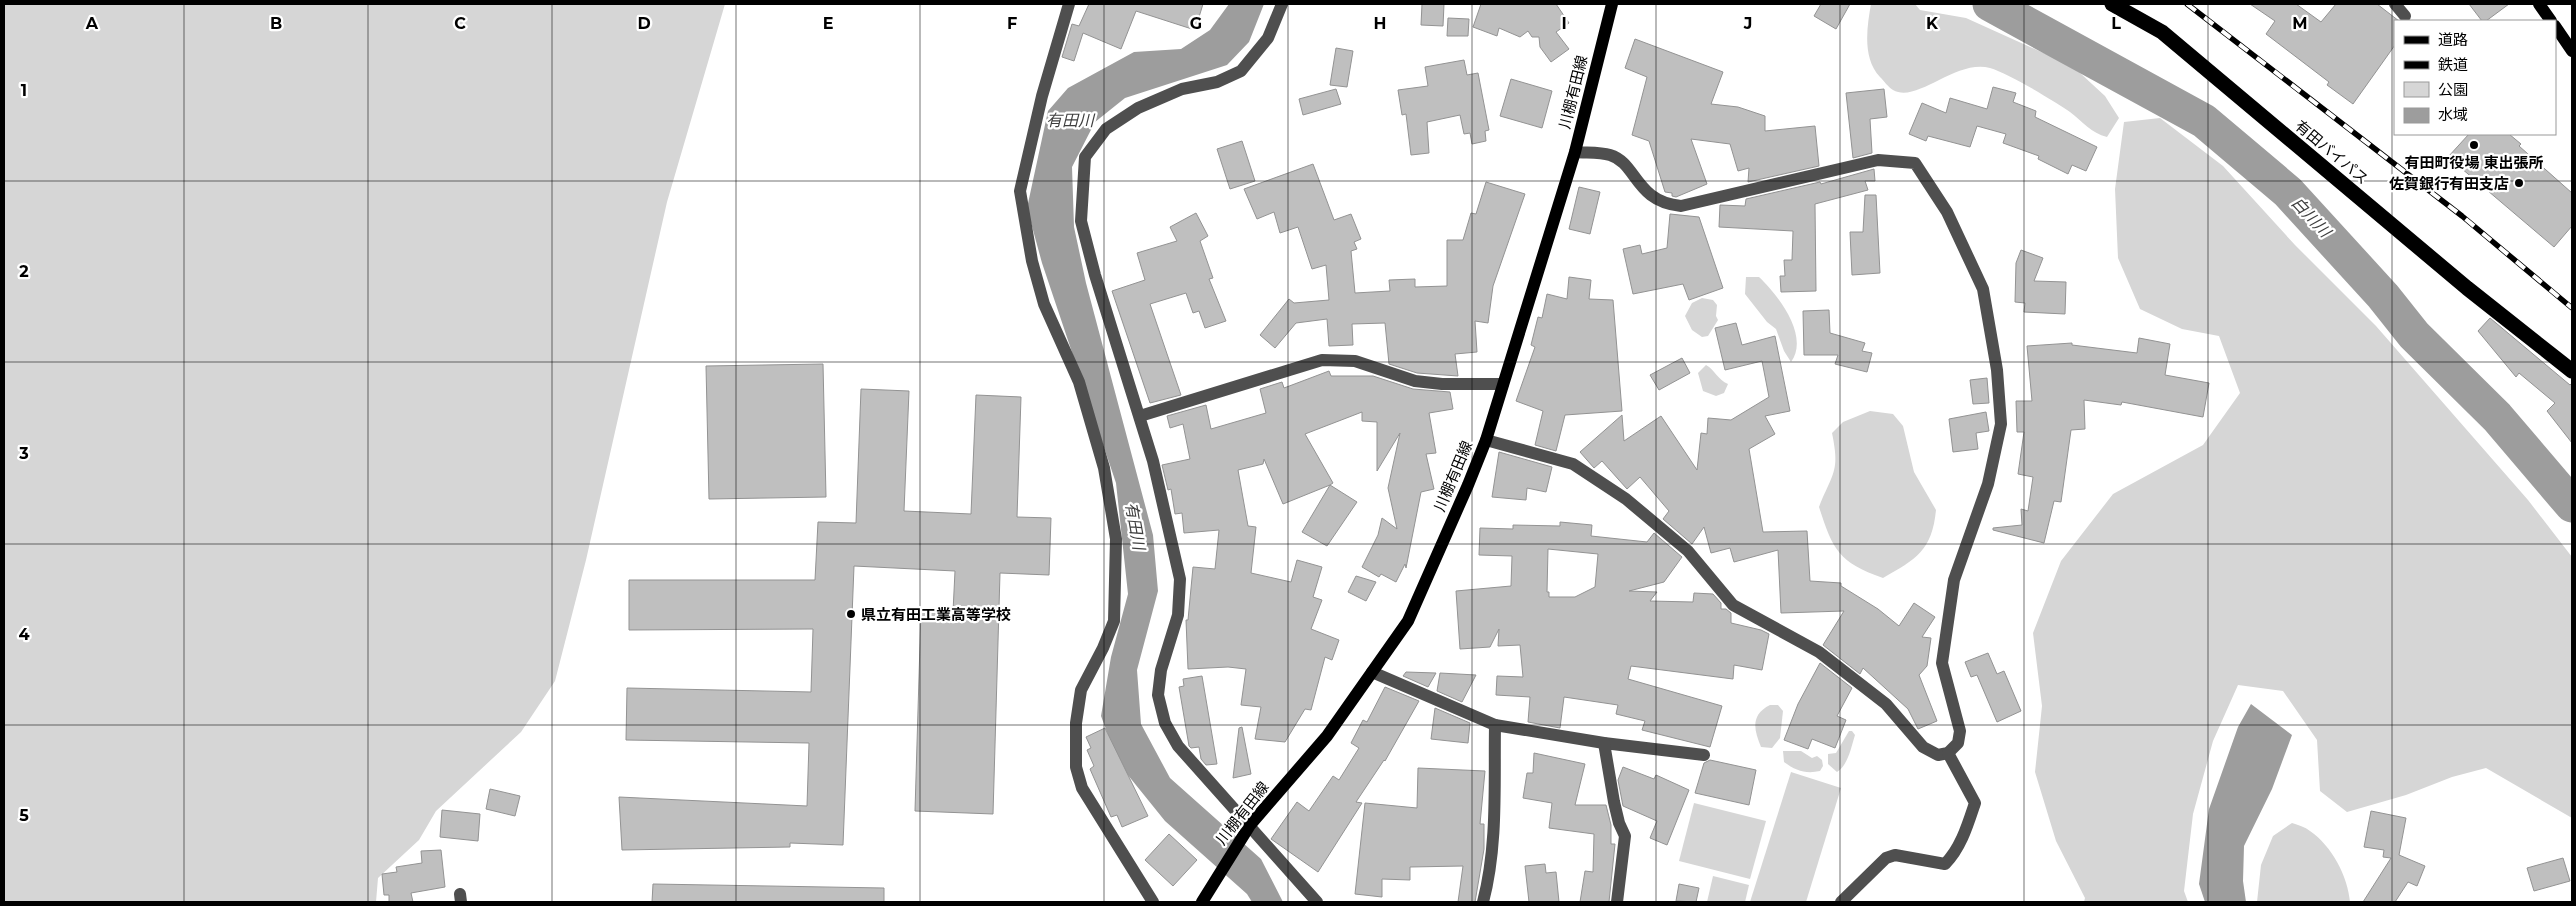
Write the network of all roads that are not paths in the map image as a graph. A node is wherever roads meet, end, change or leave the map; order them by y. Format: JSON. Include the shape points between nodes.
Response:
{"nodes":[{"id":1,"x":1069,"y":4,"type":"edge"},
{"id":2,"x":1282,"y":4,"type":"edge"},
{"id":3,"x":1612,"y":4,"type":"edge"},
{"id":4,"x":2112,"y":4,"type":"edge"},
{"id":5,"x":2395,"y":4,"type":"edge"},
{"id":6,"x":2539,"y":4,"type":"edge"},
{"id":7,"x":2405,"y":16,"type":"dead end"},
{"id":8,"x":2550,"y":20,"type":"edge"},
{"id":9,"x":2556,"y":28,"type":"edge"},
{"id":10,"x":2572,"y":52,"type":"edge"},
{"id":11,"x":1575,"y":152,"type":"junction"},
{"id":12,"x":2572,"y":371,"type":"edge"},
{"id":13,"x":1503,"y":384,"type":"junction"},
{"id":14,"x":1140,"y":416,"type":"junction"},
{"id":15,"x":1486,"y":440,"type":"junction"},
{"id":16,"x":1372,"y":672,"type":"junction"},
{"id":17,"x":1495,"y":725,"type":"junction"},
{"id":18,"x":1604,"y":743,"type":"junction"},
{"id":19,"x":1948,"y":753,"type":"junction"},
{"id":20,"x":1704,"y":755,"type":"dead end"},
{"id":21,"x":1248,"y":828,"type":"junction"},
{"id":22,"x":1153,"y":902,"type":"edge"},
{"id":23,"x":1202,"y":902,"type":"edge"},
{"id":24,"x":1317,"y":902,"type":"edge"},
{"id":25,"x":1483,"y":902,"type":"edge"},
{"id":26,"x":1617,"y":902,"type":"edge"},
{"id":27,"x":1841,"y":902,"type":"edge"}],
"edges":[{"from":1,"to":22,"type":"street","via":[[1042,96],[1020,191],[1032,261],[1044,304],[1079,382],[1104,468],[1116,539],[1114,621],[1081,690],[1076,723],[1076,767],[1082,788]]},
{"from":2,"to":14,"type":"street","via":[[1268,38],[1241,71],[1217,82],[1182,89],[1138,108],[1106,129],[1085,157],[1081,221]]},
{"from":3,"to":11,"type":"main road","name":"川棚有田線"},
{"from":4,"to":12,"type":"highway","name":"有田バイパス","via":[[2162,32],[2467,288]]},
{"from":5,"to":7,"type":"street"},
{"from":6,"to":8,"type":"main road"},
{"from":9,"to":10,"type":"main road"},
{"from":11,"to":13,"type":"main road","name":"川棚有田線"},
{"from":11,"to":19,"type":"street","via":[[1611,155],[1653,197],[1664,204],[1681,206],[1878,160],[1915,163],[1947,212],[1983,289],[1998,370],[2001,424],[1988,484],[1954,580],[1942,663],[1960,731],[1958,743]]},
{"from":13,"to":14,"type":"street","via":[[1415,381],[1355,361],[1322,360]]},
{"from":13,"to":15,"type":"main road","name":"川棚有田線"},
{"from":14,"to":21,"type":"street","via":[[1180,579],[1178,615],[1161,670],[1158,695],[1165,723],[1178,746]]},
{"from":15,"to":16,"type":"main road","name":"川棚有田線","via":[[1408,621]]},
{"from":15,"to":19,"type":"street","via":[[1573,464],[1626,499],[1688,551],[1733,605],[1819,652],[1886,704],[1923,747],[1938,755]]},
{"from":16,"to":17,"type":"street"},
{"from":16,"to":21,"type":"main road","name":"川棚有田線","via":[[1328,736]]},
{"from":17,"to":18,"type":"street"},
{"from":17,"to":25,"type":"street","via":[[1494,834]]},
{"from":18,"to":20,"type":"street"},
{"from":18,"to":26,"type":"street","via":[[1614,802],[1625,836]]},
{"from":19,"to":27,"type":"street","via":[[1975,803],[1966,830],[1950,859],[1945,864],[1895,856],[1886,858]]},
{"from":21,"to":23,"type":"main road","name":"川棚有田線"},
{"from":21,"to":24,"type":"street"}]}
